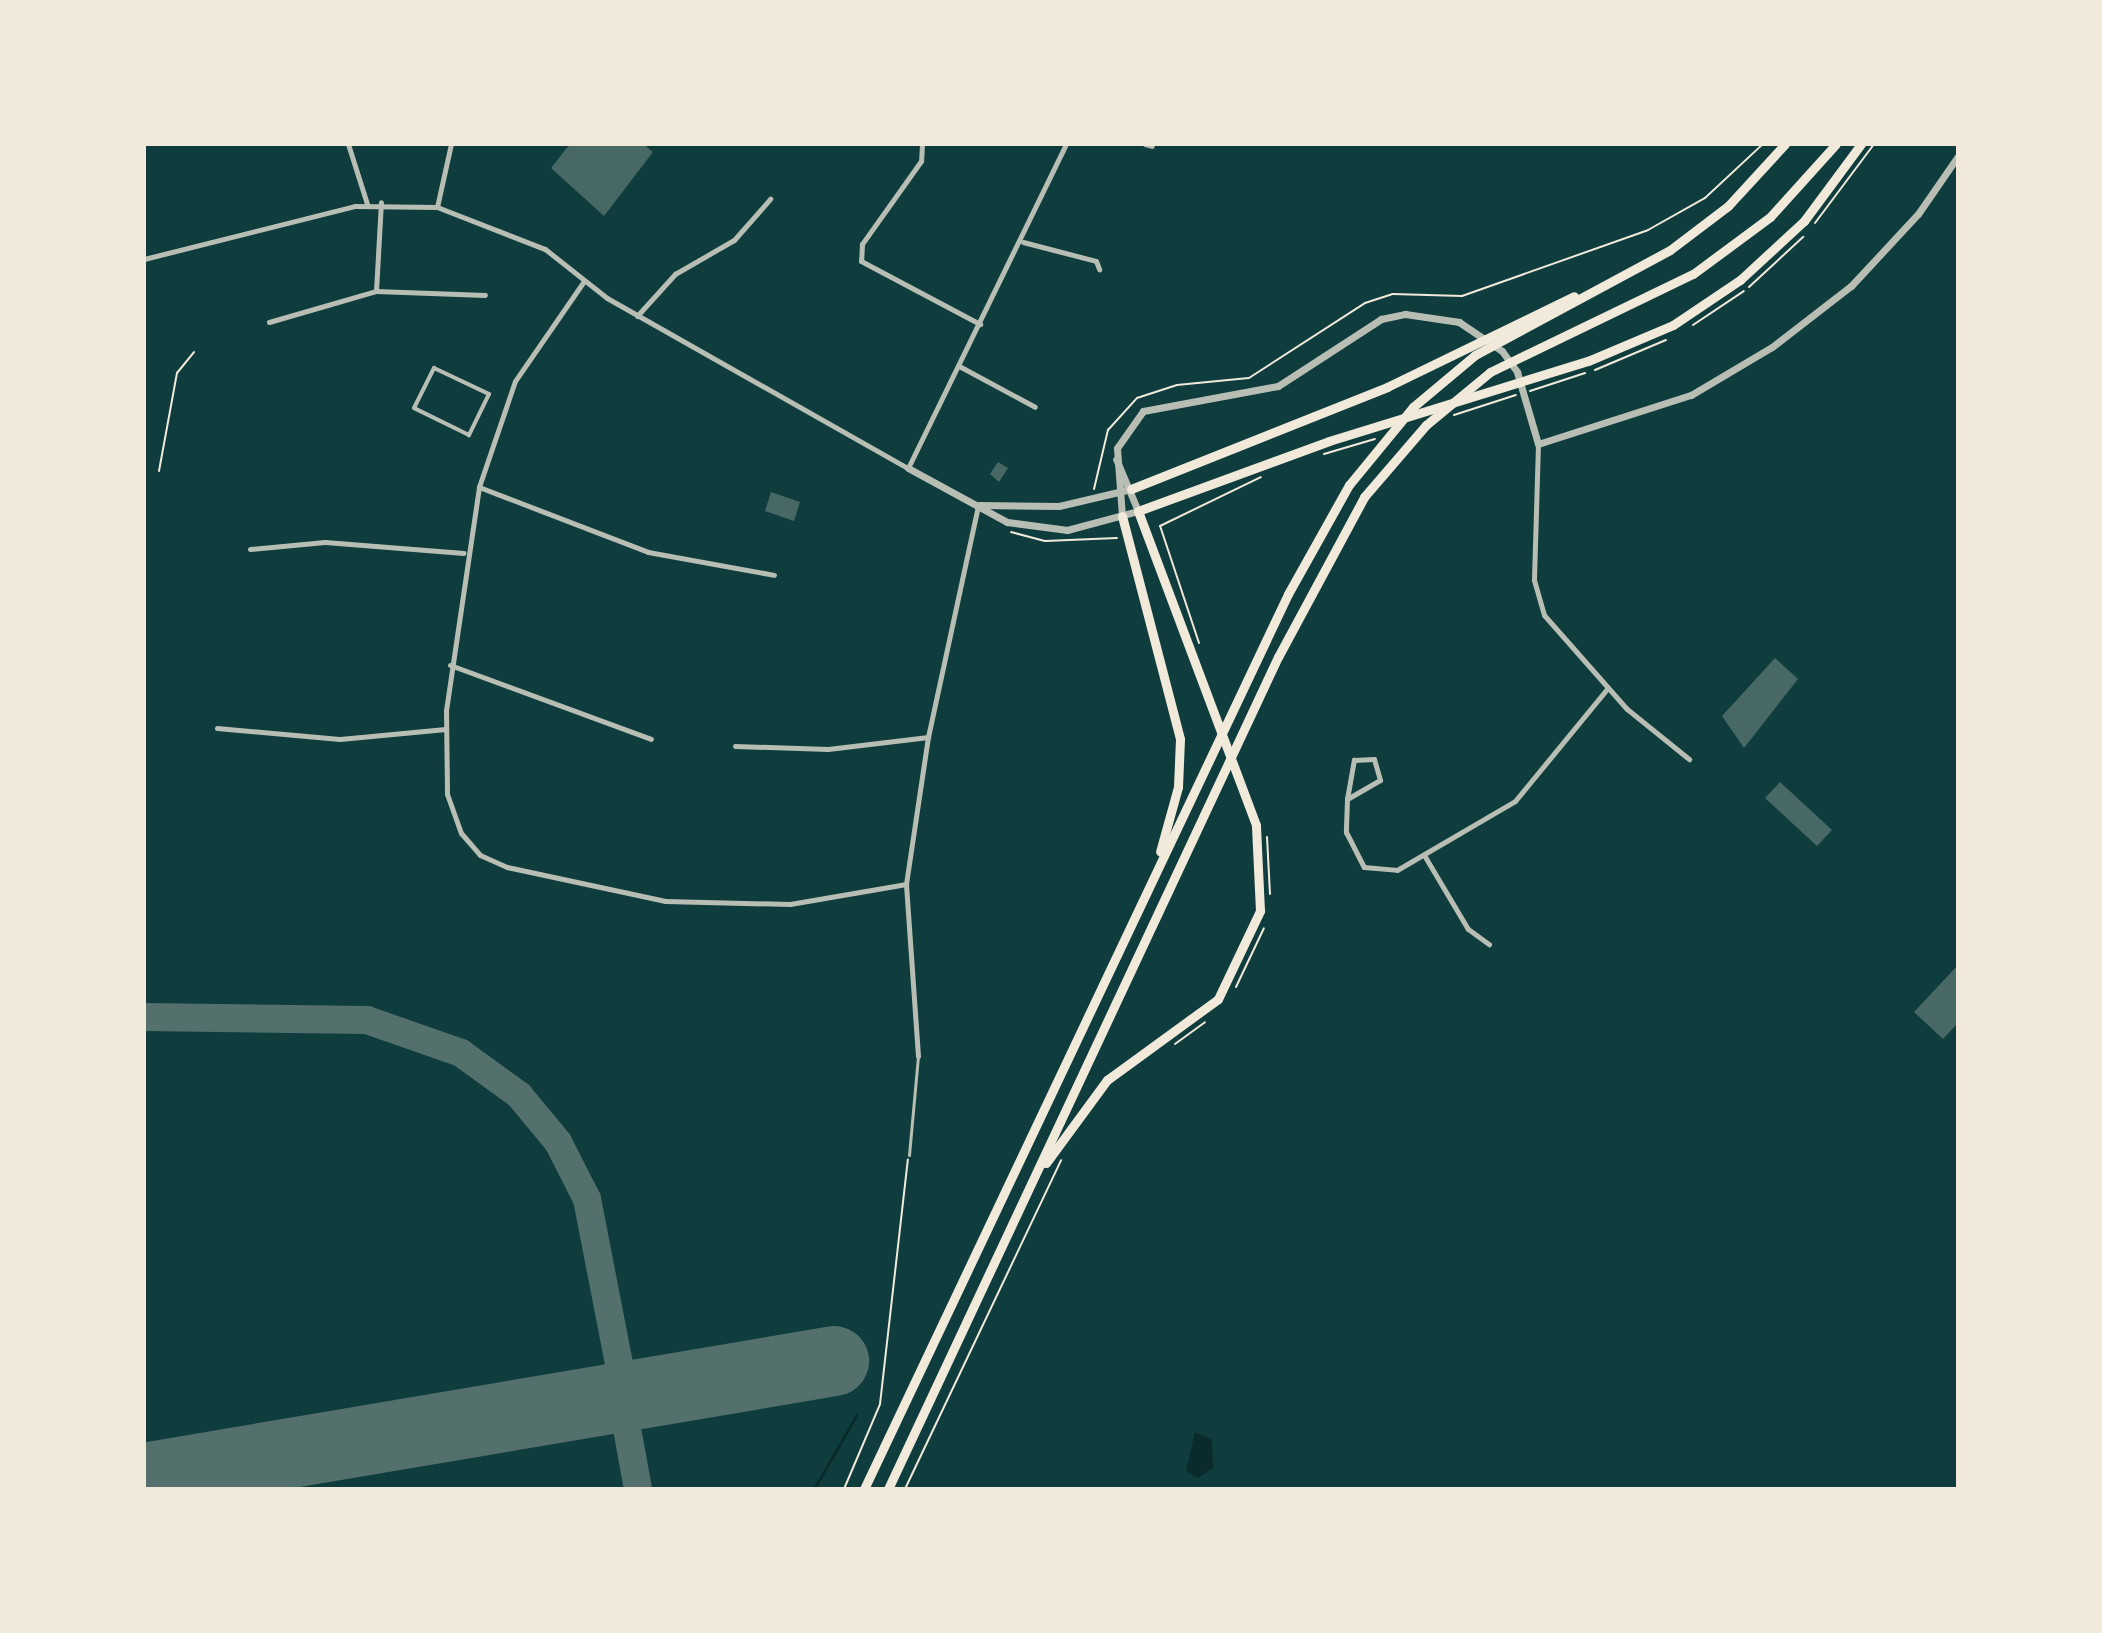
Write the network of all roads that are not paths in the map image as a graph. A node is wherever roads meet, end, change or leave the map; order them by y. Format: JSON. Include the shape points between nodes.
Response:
{"nodes":[{"id":1,"x":348,"y":144,"type":"edge"},
{"id":2,"x":451,"y":144,"type":"edge"},
{"id":3,"x":922,"y":144,"type":"edge"},
{"id":4,"x":1066,"y":144,"type":"edge"},
{"id":5,"x":1785,"y":144,"type":"edge"},
{"id":6,"x":1836,"y":144,"type":"edge"},
{"id":7,"x":1861,"y":144,"type":"edge"},
{"id":8,"x":1958,"y":156,"type":"edge"},
{"id":9,"x":770,"y":199,"type":"dead end"},
{"id":10,"x":381,"y":202,"type":"junction"},
{"id":11,"x":367,"y":204,"type":"junction"},
{"id":12,"x":437,"y":207,"type":"junction"},
{"id":13,"x":1023,"y":242,"type":"junction"},
{"id":14,"x":144,"y":259,"type":"edge"},
{"id":15,"x":1099,"y":269,"type":"dead end"},
{"id":16,"x":584,"y":281,"type":"junction"},
{"id":17,"x":376,"y":291,"type":"junction"},
{"id":18,"x":485,"y":295,"type":"dead end"},
{"id":19,"x":637,"y":316,"type":"junction"},
{"id":20,"x":269,"y":322,"type":"dead end"},
{"id":21,"x":980,"y":324,"type":"junction"},
{"id":22,"x":1501,"y":332,"type":"junction"},
{"id":23,"x":959,"y":366,"type":"junction"},
{"id":24,"x":1035,"y":407,"type":"dead end"},
{"id":25,"x":414,"y":408,"type":"joint"},
{"id":26,"x":1538,"y":444,"type":"junction"},
{"id":27,"x":1116,"y":459,"type":"junction"},
{"id":28,"x":908,"y":468,"type":"junction"},
{"id":29,"x":479,"y":487,"type":"junction"},
{"id":30,"x":1131,"y":489,"type":"junction"},
{"id":31,"x":1116,"y":494,"type":"junction"},
{"id":32,"x":978,"y":505,"type":"junction"},
{"id":33,"x":1138,"y":511,"type":"junction"},
{"id":34,"x":1122,"y":516,"type":"junction"},
{"id":35,"x":250,"y":549,"type":"dead end"},
{"id":36,"x":464,"y":553,"type":"junction"},
{"id":37,"x":774,"y":575,"type":"dead end"},
{"id":38,"x":450,"y":665,"type":"junction"},
{"id":39,"x":1607,"y":689,"type":"junction"},
{"id":40,"x":217,"y":728,"type":"dead end"},
{"id":41,"x":446,"y":729,"type":"junction"},
{"id":42,"x":928,"y":737,"type":"junction"},
{"id":43,"x":651,"y":739,"type":"dead end"},
{"id":44,"x":735,"y":746,"type":"dead end"},
{"id":45,"x":1689,"y":759,"type":"dead end"},
{"id":46,"x":1347,"y":799,"type":"junction"},
{"id":47,"x":1424,"y":855,"type":"junction"},
{"id":48,"x":906,"y":884,"type":"junction"},
{"id":49,"x":1149,"y":886,"type":"junction"},
{"id":50,"x":1489,"y":944,"type":"dead end"},
{"id":51,"x":918,"y":1056,"type":"joint"},
{"id":52,"x":909,"y":1155,"type":"road end"},
{"id":53,"x":1032,"y":1184,"type":"junction"},
{"id":54,"x":864,"y":1489,"type":"edge"},
{"id":55,"x":888,"y":1489,"type":"edge"}],
"edges":[{"from":1,"to":11,"type":"street"},
{"from":2,"to":12,"type":"street"},
{"from":3,"to":21,"type":"street","via":[[921,161],[862,244],[861,261]]},
{"from":4,"to":13,"type":"street"},
{"from":5,"to":22,"type":"highway","via":[[1701,228],[1592,291]]},
{"from":6,"to":53,"type":"highway","via":[[1780,208],[1693,274],[1490,372],[1398,454],[1344,528]]},
{"from":7,"to":33,"type":"highway","via":[[1778,247],[1695,311],[1628,346]]},
{"from":8,"to":26,"type":"street","via":[[1879,257],[1772,347],[1654,410]]},
{"from":9,"to":19,"type":"street","via":[[734,240],[675,274]]},
{"from":10,"to":11,"type":"street"},
{"from":10,"to":12,"type":"street"},
{"from":10,"to":17,"type":"street"},
{"from":11,"to":14,"type":"street"},
{"from":12,"to":16,"type":"street","via":[[535,243]]},
{"from":13,"to":15,"type":"street","via":[[1096,261]]},
{"from":13,"to":21,"type":"street"},
{"from":16,"to":19,"type":"street"},
{"from":16,"to":29,"type":"street","via":[[515,381]]},
{"from":17,"to":18,"type":"street"},
{"from":17,"to":20,"type":"street"},
{"from":19,"to":28,"type":"street"},
{"from":21,"to":23,"type":"street"},
{"from":22,"to":30,"type":"highway","via":[[1464,345],[1387,387]]},
{"from":22,"to":49,"type":"highway","via":[[1413,407],[1329,517]]},
{"from":23,"to":24,"type":"street"},
{"from":23,"to":28,"type":"street"},
{"from":25,"to":25,"type":"street","via":[[469,435],[489,394],[434,368]]},
{"from":26,"to":27,"type":"street","via":[[1517,372],[1478,331],[1426,312],[1381,319],[1278,386],[1247,397],[1155,405],[1122,431]]},
{"from":26,"to":39,"type":"street","via":[[1537,594],[1555,632]]},
{"from":27,"to":30,"type":"street"},
{"from":27,"to":31,"type":"street"},
{"from":28,"to":32,"type":"street"},
{"from":29,"to":36,"type":"street"},
{"from":29,"to":37,"type":"street","via":[[648,552]]},
{"from":30,"to":31,"type":"street"},
{"from":30,"to":33,"type":"street"},
{"from":31,"to":32,"type":"street","via":[[1059,506]]},
{"from":31,"to":34,"type":"street"},
{"from":32,"to":34,"type":"street","via":[[1038,529]]},
{"from":32,"to":42,"type":"street"},
{"from":33,"to":34,"type":"street"},
{"from":33,"to":53,"type":"highway","via":[[1253,812],[1263,890],[1237,972],[1198,1018],[1089,1098]]},
{"from":34,"to":49,"type":"highway","via":[[1180,739],[1178,787]]},
{"from":35,"to":36,"type":"street","via":[[325,542]]},
{"from":36,"to":38,"type":"street"},
{"from":38,"to":41,"type":"street"},
{"from":38,"to":43,"type":"street"},
{"from":39,"to":45,"type":"street","via":[[1669,750]]},
{"from":39,"to":47,"type":"street","via":[[1515,801]]},
{"from":40,"to":41,"type":"street","via":[[340,739]]},
{"from":41,"to":48,"type":"street","via":[[447,794],[461,833],[488,860],[526,873],[665,901],[790,904]]},
{"from":42,"to":44,"type":"street","via":[[828,749]]},
{"from":42,"to":48,"type":"street"},
{"from":46,"to":46,"type":"street","via":[[1377,784],[1374,759],[1354,760]]},
{"from":46,"to":47,"type":"street","via":[[1346,832],[1364,867],[1390,872]]},
{"from":47,"to":50,"type":"street","via":[[1468,929]]},
{"from":48,"to":51,"type":"street"},
{"from":49,"to":54,"type":"highway"},
{"from":51,"to":52,"type":"lane"},
{"from":53,"to":55,"type":"highway"}]}
